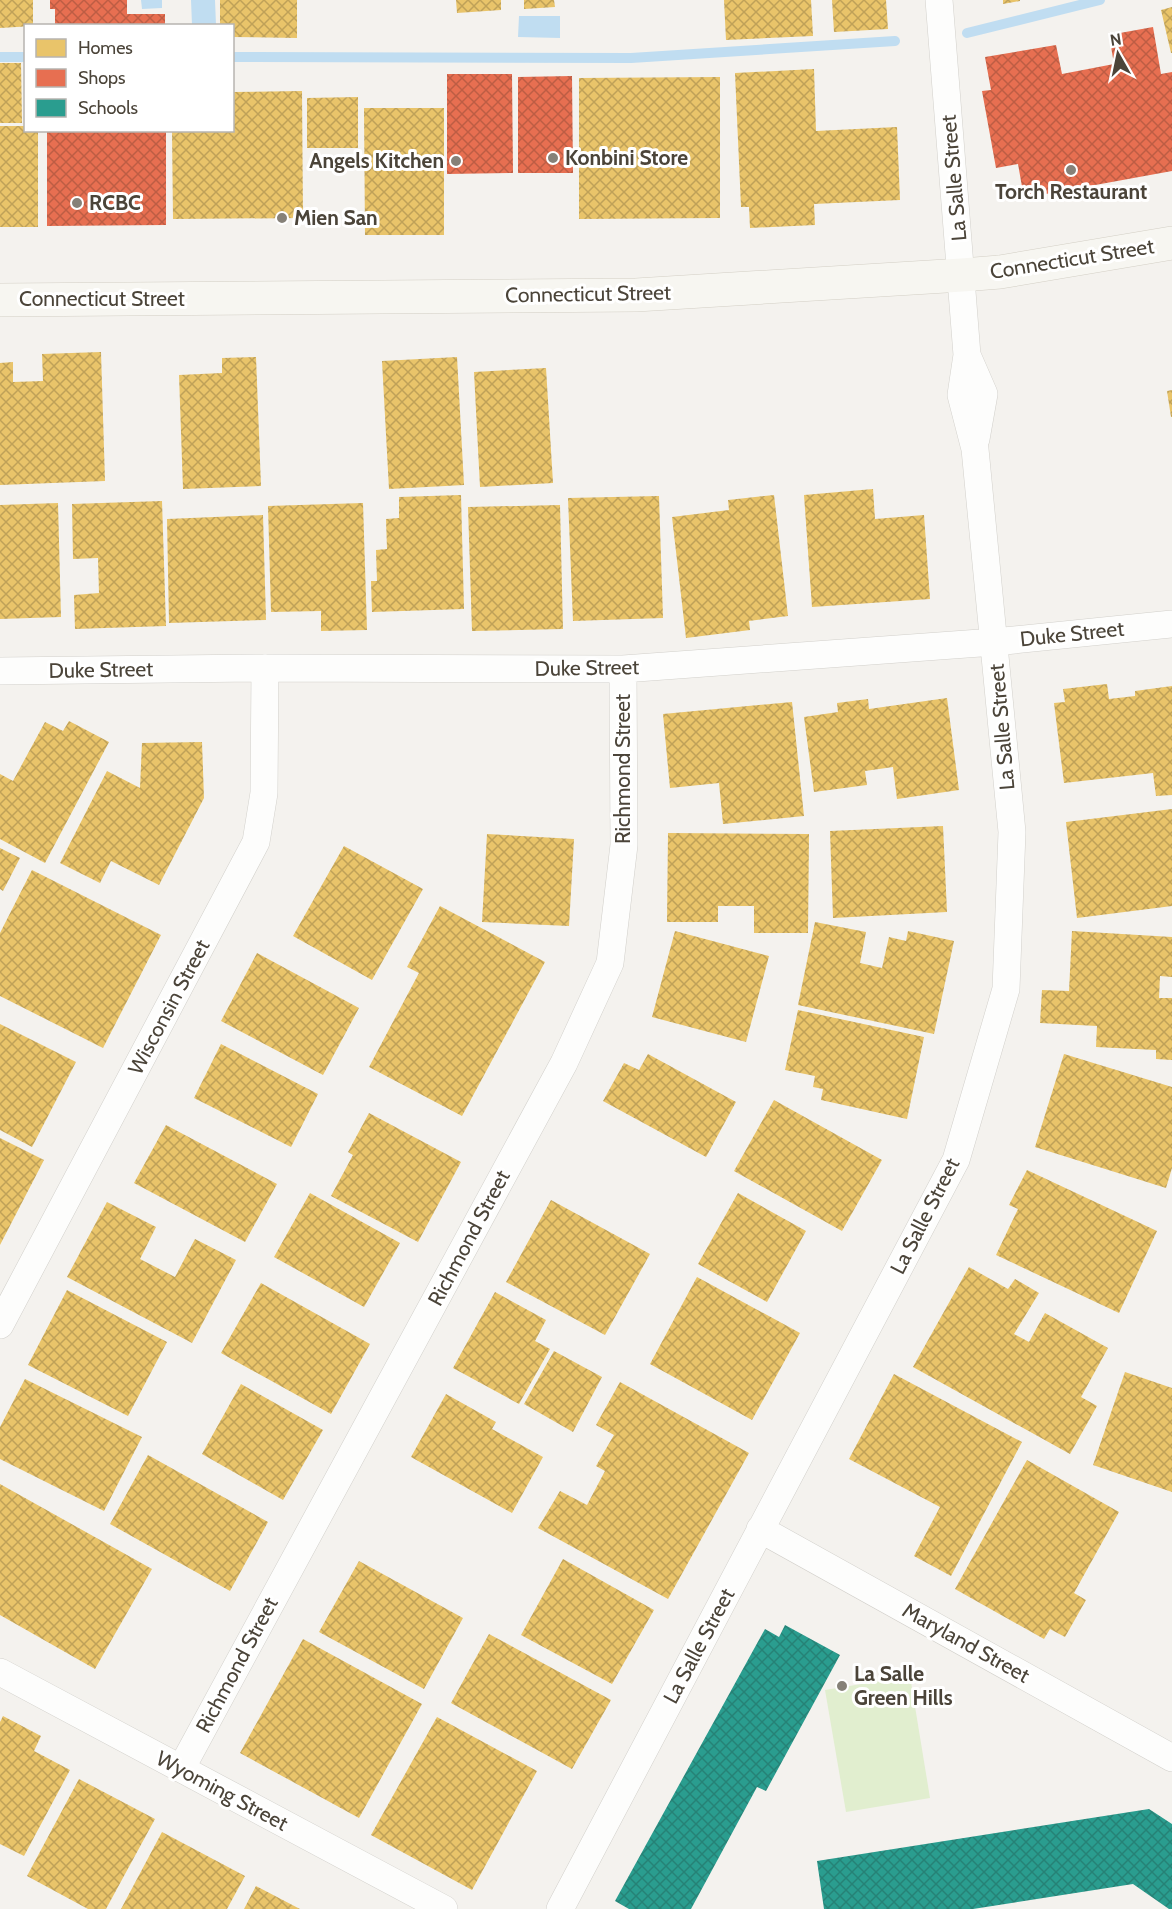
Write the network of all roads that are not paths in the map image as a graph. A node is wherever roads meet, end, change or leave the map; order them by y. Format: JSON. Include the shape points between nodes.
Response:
{"nodes":[{"id":1,"x":939,"y":0,"type":"edge"},
{"id":2,"x":1172,"y":243,"type":"edge"},
{"id":3,"x":962,"y":275,"type":"junction"},
{"id":4,"x":0,"y":300,"type":"edge"},
{"id":5,"x":1172,"y":624,"type":"edge"},
{"id":6,"x":994,"y":642,"type":"junction"},
{"id":7,"x":265,"y":668,"type":"junction"},
{"id":8,"x":623,"y":669,"type":"junction"},
{"id":9,"x":0,"y":671,"type":"edge"},
{"id":10,"x":0,"y":1326,"type":"edge"},
{"id":11,"x":760,"y":1529,"type":"junction"},
{"id":12,"x":0,"y":1672,"type":"edge"},
{"id":13,"x":1172,"y":1758,"type":"edge"},
{"id":14,"x":181,"y":1769,"type":"junction"},
{"id":15,"x":444,"y":1909,"type":"edge"},
{"id":16,"x":560,"y":1909,"type":"edge"}],
"edges":[{"from":1,"to":3,"type":"street","name":"La Salle Street"},
{"from":2,"to":3,"type":"street","name":"Connecticut Street"},
{"from":3,"to":4,"type":"street","name":"Connecticut Street","via":[[636,295]]},
{"from":3,"to":6,"type":"street","name":"La Salle Street","via":[[968,355],[961,395],[975,449]]},
{"from":5,"to":6,"type":"street","name":"Duke Street"},
{"from":6,"to":8,"type":"street","name":"Duke Street"},
{"from":6,"to":11,"type":"street","name":"La Salle Street","via":[[1012,832],[1006,989],[956,1160]]},
{"from":7,"to":8,"type":"street","name":"Duke Street"},
{"from":7,"to":9,"type":"street","name":"Duke Street"},
{"from":7,"to":10,"type":"street","name":"Wisconsin Street","via":[[264,793],[256,842]]},
{"from":8,"to":14,"type":"street","name":"Richmond Street","via":[[624,845],[610,963],[564,1062]]},
{"from":11,"to":13,"type":"street","name":"Maryland Street"},
{"from":11,"to":16,"type":"street","name":"La Salle Street"},
{"from":12,"to":14,"type":"street","name":"Wyoming Street"},
{"from":14,"to":15,"type":"street","name":"Wyoming Street"}]}
